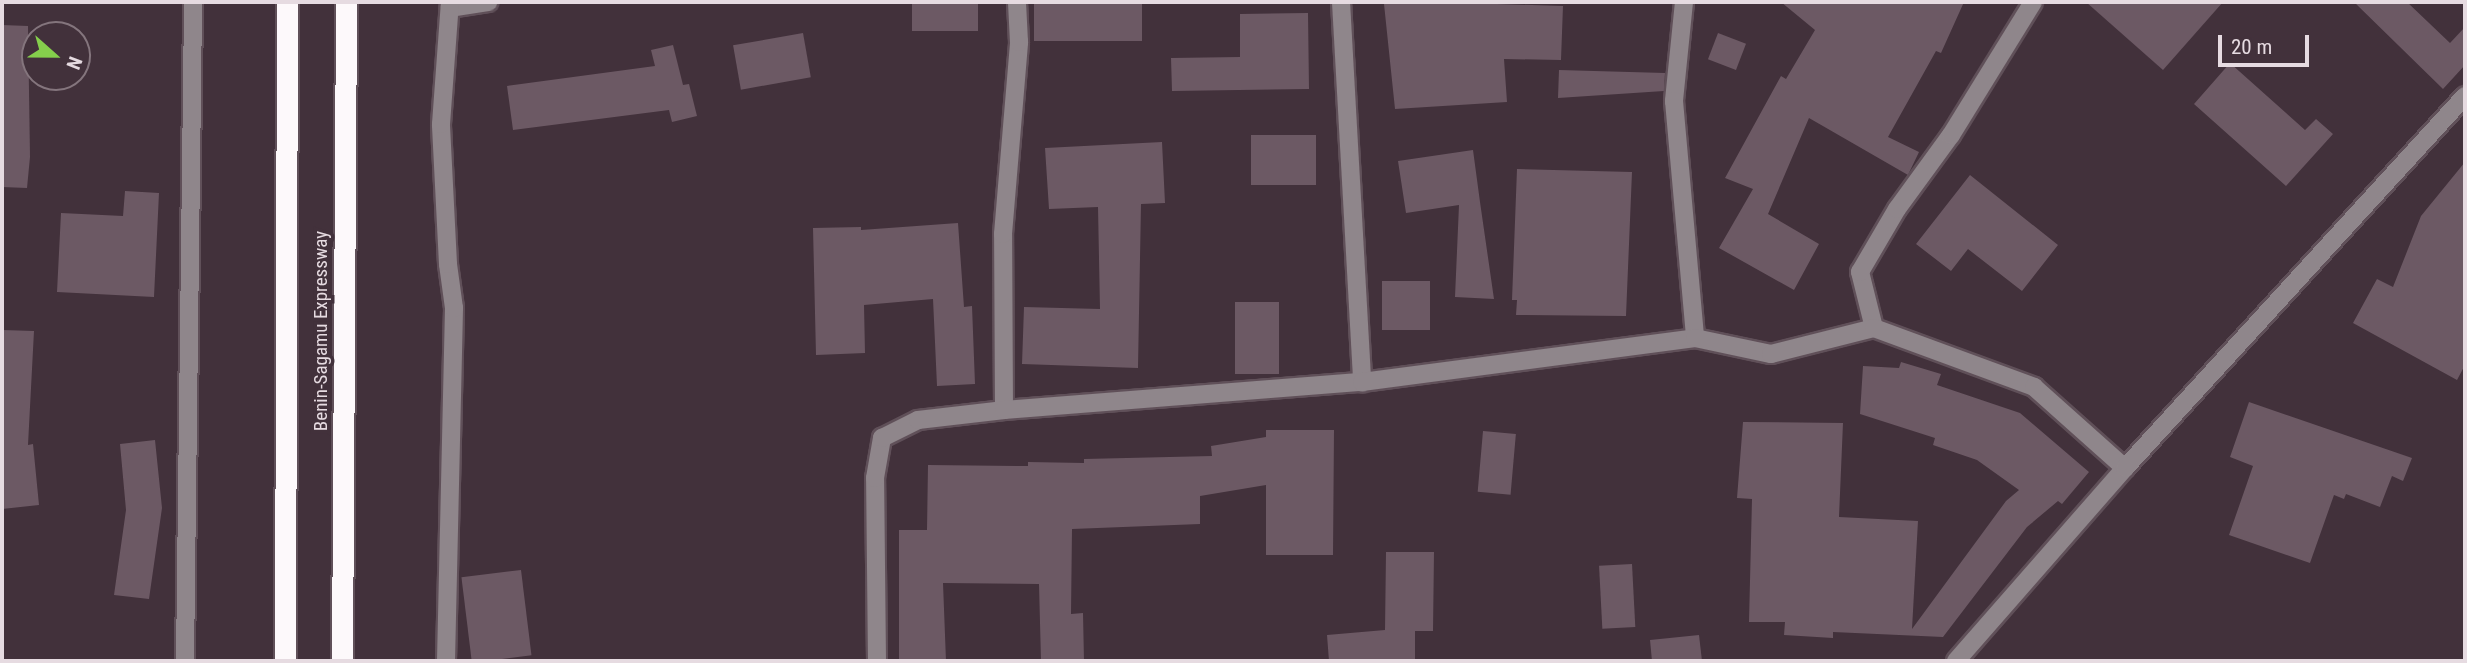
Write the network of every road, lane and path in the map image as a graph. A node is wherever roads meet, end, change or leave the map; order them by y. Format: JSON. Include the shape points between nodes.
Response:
{"nodes":[{"id":1,"x":193,"y":2,"type":"edge"},
{"id":2,"x":288,"y":2,"type":"edge"},
{"id":3,"x":346,"y":2,"type":"edge"},
{"id":4,"x":489,"y":2,"type":"edge"},
{"id":5,"x":1017,"y":2,"type":"edge"},
{"id":6,"x":1341,"y":2,"type":"edge"},
{"id":7,"x":1684,"y":2,"type":"edge"},
{"id":8,"x":2033,"y":2,"type":"edge"},
{"id":9,"x":450,"y":5,"type":"edge"},
{"id":10,"x":2465,"y":96,"type":"edge"},
{"id":11,"x":1874,"y":328,"type":"junction"},
{"id":12,"x":1695,"y":338,"type":"junction"},
{"id":13,"x":1362,"y":382,"type":"junction"},
{"id":14,"x":1004,"y":410,"type":"junction"},
{"id":15,"x":2125,"y":468,"type":"junction"},
{"id":16,"x":185,"y":661,"type":"edge"},
{"id":17,"x":285,"y":661,"type":"edge"},
{"id":18,"x":342,"y":661,"type":"edge"},
{"id":19,"x":446,"y":661,"type":"edge"},
{"id":20,"x":877,"y":661,"type":"edge"},
{"id":21,"x":1956,"y":661,"type":"edge"}],
"edges":[{"from":1,"to":16,"type":"street"},
{"from":2,"to":17,"type":"highway","name":"Benin-Sagamu Expressway"},
{"from":3,"to":18,"type":"highway","name":"Benin-Sagamu Expressway"},
{"from":4,"to":9,"type":"street"},
{"from":5,"to":14,"type":"street","via":[[1019,42],[1003,234]]},
{"from":6,"to":13,"type":"street"},
{"from":7,"to":12,"type":"street","via":[[1674,101]]},
{"from":8,"to":11,"type":"street","via":[[1860,272]]},
{"from":9,"to":19,"type":"street","via":[[441,124],[454,308]]},
{"from":10,"to":15,"type":"street"},
{"from":11,"to":12,"type":"street","via":[[1771,354]]},
{"from":11,"to":15,"type":"street","via":[[2034,387]]},
{"from":12,"to":13,"type":"street"},
{"from":13,"to":14,"type":"street"},
{"from":14,"to":20,"type":"street","via":[[918,420],[882,438],[875,478]]},
{"from":15,"to":21,"type":"street"}]}
